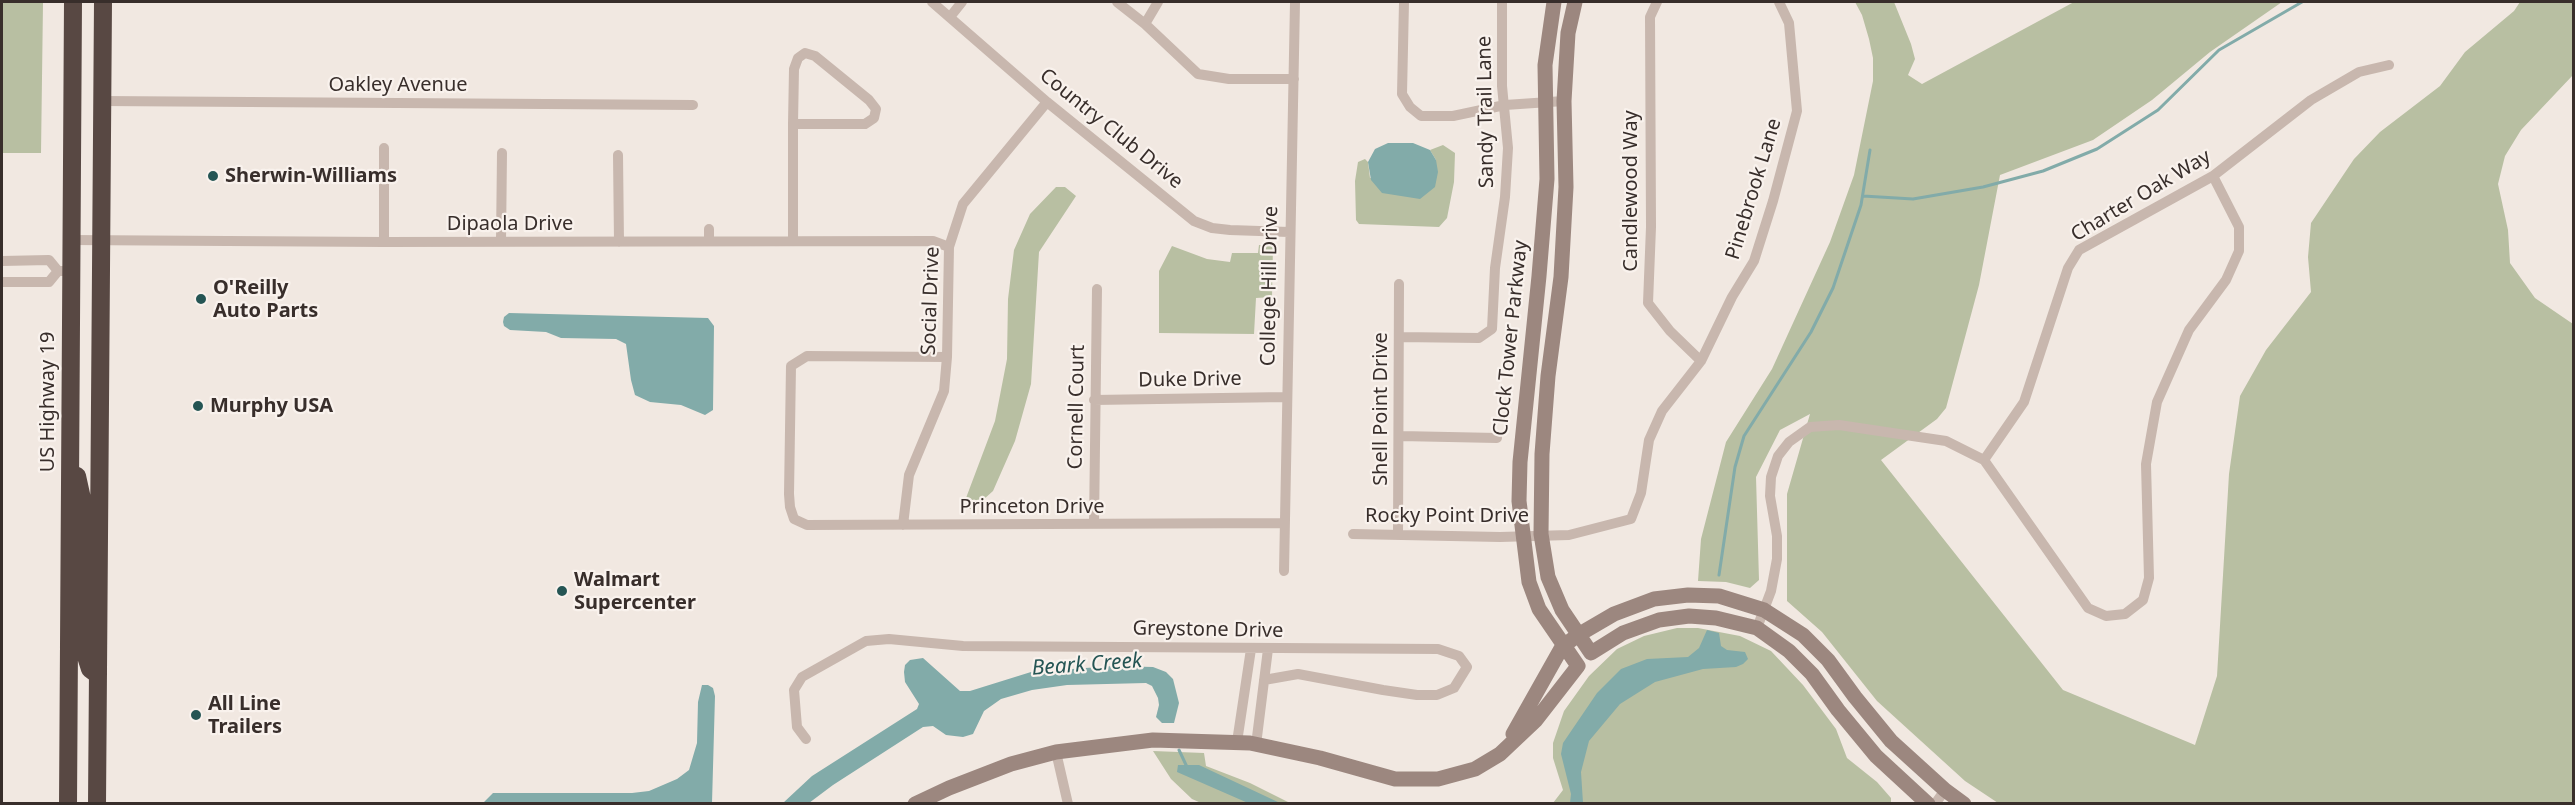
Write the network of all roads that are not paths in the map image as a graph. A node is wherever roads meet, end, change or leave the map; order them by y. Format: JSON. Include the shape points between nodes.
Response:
{"nodes":[{"id":1,"x":73,"y":2,"type":"edge"},
{"id":2,"x":103,"y":2,"type":"edge"},
{"id":3,"x":932,"y":2,"type":"edge"},
{"id":4,"x":962,"y":2,"type":"edge"},
{"id":5,"x":1117,"y":2,"type":"edge"},
{"id":6,"x":1158,"y":2,"type":"edge"},
{"id":7,"x":1295,"y":2,"type":"edge"},
{"id":8,"x":1404,"y":2,"type":"edge"},
{"id":9,"x":1502,"y":2,"type":"edge"},
{"id":10,"x":1554,"y":2,"type":"edge"},
{"id":11,"x":1575,"y":2,"type":"edge"},
{"id":12,"x":1657,"y":2,"type":"edge"},
{"id":13,"x":1779,"y":2,"type":"edge"},
{"id":14,"x":950,"y":17,"type":"junction"},
{"id":15,"x":1145,"y":24,"type":"junction"},
{"id":16,"x":2389,"y":65,"type":"dead end"},
{"id":17,"x":1294,"y":79,"type":"junction"},
{"id":18,"x":102,"y":101,"type":"junction"},
{"id":19,"x":1564,"y":101,"type":"junction"},
{"id":20,"x":1047,"y":102,"type":"junction"},
{"id":21,"x":1545,"y":103,"type":"junction"},
{"id":22,"x":693,"y":105,"type":"dead end"},
{"id":23,"x":1505,"y":105,"type":"junction"},
{"id":24,"x":793,"y":124,"type":"junction"},
{"id":25,"x":384,"y":148,"type":"dead end"},
{"id":26,"x":502,"y":153,"type":"dead end"},
{"id":27,"x":618,"y":155,"type":"dead end"},
{"id":28,"x":2213,"y":176,"type":"junction"},
{"id":29,"x":709,"y":229,"type":"dead end"},
{"id":30,"x":1289,"y":232,"type":"junction"},
{"id":31,"x":71,"y":240,"type":"junction"},
{"id":32,"x":101,"y":240,"type":"junction"},
{"id":33,"x":793,"y":240,"type":"junction"},
{"id":34,"x":710,"y":241,"type":"junction"},
{"id":35,"x":384,"y":242,"type":"junction"},
{"id":36,"x":501,"y":242,"type":"junction"},
{"id":37,"x":619,"y":242,"type":"junction"},
{"id":38,"x":949,"y":247,"type":"junction"},
{"id":39,"x":2,"y":261,"type":"edge"},
{"id":40,"x":64,"y":271,"type":"junction"},
{"id":41,"x":2,"y":282,"type":"edge"},
{"id":42,"x":1399,"y":284,"type":"dead end"},
{"id":43,"x":1097,"y":289,"type":"dead end"},
{"id":44,"x":1399,"y":338,"type":"junction"},
{"id":45,"x":947,"y":357,"type":"junction"},
{"id":46,"x":1701,"y":362,"type":"junction"},
{"id":47,"x":1286,"y":397,"type":"junction"},
{"id":48,"x":1094,"y":400,"type":"junction"},
{"id":49,"x":1400,"y":436,"type":"junction"},
{"id":50,"x":1497,"y":438,"type":"dead end"},
{"id":51,"x":70,"y":448,"type":"junction"},
{"id":52,"x":1984,"y":460,"type":"junction"},
{"id":53,"x":1284,"y":523,"type":"junction"},
{"id":54,"x":1094,"y":524,"type":"junction"},
{"id":55,"x":903,"y":525,"type":"junction"},
{"id":56,"x":1353,"y":534,"type":"dead end"},
{"id":57,"x":1398,"y":534,"type":"junction"},
{"id":58,"x":1541,"y":534,"type":"junction"},
{"id":59,"x":1522,"y":536,"type":"junction"},
{"id":60,"x":1284,"y":571,"type":"dead end"},
{"id":61,"x":1764,"y":610,"type":"junction"},
{"id":62,"x":1757,"y":628,"type":"junction"},
{"id":63,"x":1578,"y":635,"type":"junction"},
{"id":64,"x":1562,"y":647,"type":"junction"},
{"id":65,"x":1251,"y":649,"type":"junction"},
{"id":66,"x":1268,"y":649,"type":"junction"},
{"id":67,"x":1591,"y":653,"type":"junction"},
{"id":68,"x":1578,"y":666,"type":"junction"},
{"id":69,"x":98,"y":675,"type":"junction"},
{"id":70,"x":1264,"y":680,"type":"junction"},
{"id":71,"x":806,"y":739,"type":"dead end"},
{"id":72,"x":1237,"y":742,"type":"junction"},
{"id":73,"x":1256,"y":745,"type":"junction"},
{"id":74,"x":1056,"y":752,"type":"junction"},
{"id":75,"x":1500,"y":754,"type":"junction"},
{"id":76,"x":1945,"y":790,"type":"junction"},
{"id":77,"x":68,"y":804,"type":"edge"},
{"id":78,"x":97,"y":804,"type":"edge"},
{"id":79,"x":915,"y":804,"type":"edge"},
{"id":80,"x":1068,"y":804,"type":"edge"},
{"id":81,"x":1928,"y":804,"type":"edge"},
{"id":82,"x":1935,"y":804,"type":"edge"},
{"id":83,"x":1964,"y":804,"type":"edge"}],
"edges":[{"from":1,"to":31,"type":"highway","name":"US Highway 19"},
{"from":2,"to":18,"type":"highway"},
{"from":3,"to":14,"type":"street","name":"Country Club Drive"},
{"from":4,"to":14,"type":"street"},
{"from":5,"to":15,"type":"street"},
{"from":6,"to":15,"type":"street"},
{"from":7,"to":17,"type":"street","name":"College Hill Drive"},
{"from":8,"to":23,"type":"street","via":[[1402,94],[1410,107],[1421,116],[1453,116]]},
{"from":9,"to":23,"type":"street","name":"Sandy Trail Lane"},
{"from":10,"to":21,"type":"street","name":"Clock Tower Parkway","via":[[1545,65]]},
{"from":11,"to":19,"type":"street","name":"Clock Tower Parkway","via":[[1568,33]]},
{"from":12,"to":46,"type":"street","name":"Candlewood Way","via":[[1650,17],[1648,303]]},
{"from":13,"to":46,"type":"street","name":"Pinebrook Lane","via":[[1789,22],[1797,111],[1754,261]]},
{"from":14,"to":20,"type":"street","name":"Country Club Drive"},
{"from":15,"to":17,"type":"street","via":[[1198,74],[1229,80]]},
{"from":16,"to":28,"type":"street","name":"Charter Oak Way","via":[[2359,72],[2311,100]]},
{"from":17,"to":30,"type":"street","name":"College Hill Drive"},
{"from":18,"to":22,"type":"street","name":"Oakley Avenue"},
{"from":18,"to":32,"type":"highway"},
{"from":19,"to":21,"type":"street"},
{"from":19,"to":58,"type":"street","name":"Clock Tower Parkway","via":[[1566,187],[1561,277],[1548,376]]},
{"from":20,"to":30,"type":"street","name":"Country Club Drive","via":[[1194,221],[1212,228]]},
{"from":20,"to":38,"type":"street","name":"Social Drive","via":[[963,204]]},
{"from":21,"to":23,"type":"street"},
{"from":21,"to":59,"type":"street","name":"Clock Tower Parkway","via":[[1546,190],[1520,462]]},
{"from":23,"to":44,"type":"street","name":"Sandy Trail Lane","via":[[1506,188],[1495,268],[1492,330],[1479,338]]},
{"from":24,"to":24,"type":"street","via":[[865,124],[874,118],[876,109],[815,56],[805,53],[794,69]]},
{"from":24,"to":33,"type":"street"},
{"from":25,"to":35,"type":"street"},
{"from":26,"to":36,"type":"street"},
{"from":27,"to":37,"type":"street"},
{"from":28,"to":52,"type":"street","name":"Charter Oak Way","via":[[2079,250],[2068,268],[2024,402]]},
{"from":28,"to":52,"type":"street","via":[[2239,227],[2240,251],[2226,280],[2189,330],[2157,402],[2146,464],[2149,578],[2144,600],[2125,614],[2106,616],[2088,608]]},
{"from":29,"to":34,"type":"street"},
{"from":30,"to":47,"type":"street","name":"College Hill Drive"},
{"from":31,"to":32,"type":"street","name":"Dipaola Drive"},
{"from":31,"to":40,"type":"highway","name":"US Highway 19"},
{"from":32,"to":35,"type":"street","name":"Dipaola Drive"},
{"from":32,"to":69,"type":"highway"},
{"from":33,"to":34,"type":"street","name":"Dipaola Drive"},
{"from":33,"to":38,"type":"street","name":"Dipaola Drive","via":[[933,242]]},
{"from":34,"to":37,"type":"street","name":"Dipaola Drive"},
{"from":35,"to":36,"type":"street","name":"Dipaola Drive"},
{"from":36,"to":37,"type":"street","name":"Dipaola Drive"},
{"from":38,"to":45,"type":"street","name":"Social Drive"},
{"from":39,"to":40,"type":"street","via":[[49,260]]},
{"from":40,"to":41,"type":"street","via":[[49,282]]},
{"from":40,"to":51,"type":"highway","name":"US Highway 19"},
{"from":42,"to":44,"type":"street","name":"Shell Point Drive"},
{"from":43,"to":48,"type":"street","name":"Cornell Court"},
{"from":44,"to":49,"type":"street","name":"Shell Point Drive"},
{"from":45,"to":55,"type":"street","name":"Social Drive","via":[[944,390],[909,475]]},
{"from":45,"to":55,"type":"street","name":"Princeton Drive","via":[[807,356],[791,366],[790,507],[794,519],[807,525]]},
{"from":46,"to":58,"type":"street","name":"Pinebrook Lane","via":[[1662,411],[1649,440],[1641,493],[1631,519],[1569,535]]},
{"from":47,"to":48,"type":"street","name":"Duke Drive"},
{"from":47,"to":53,"type":"street","name":"College Hill Drive"},
{"from":48,"to":54,"type":"street","name":"Cornell Court"},
{"from":49,"to":50,"type":"street"},
{"from":49,"to":57,"type":"street","name":"Shell Point Drive"},
{"from":51,"to":69,"type":"highway","via":[[84,508],[83,647],[90,669]]},
{"from":51,"to":77,"type":"highway","name":"US Highway 19"},
{"from":52,"to":61,"type":"street","via":[[1947,441],[1839,425],[1818,425],[1799,434],[1783,448],[1771,477],[1778,549]]},
{"from":53,"to":54,"type":"street","name":"Princeton Drive"},
{"from":53,"to":60,"type":"street","name":"College Hill Drive"},
{"from":54,"to":55,"type":"street","name":"Princeton Drive"},
{"from":56,"to":57,"type":"street","name":"Rocky Point Drive"},
{"from":57,"to":59,"type":"street","name":"Rocky Point Drive"},
{"from":58,"to":59,"type":"street","name":"Rocky Point Drive"},
{"from":58,"to":63,"type":"street","name":"Clock Tower Parkway","via":[[1548,577]]},
{"from":59,"to":64,"type":"street","name":"Clock Tower Parkway","via":[[1529,582],[1539,609]]},
{"from":61,"to":62,"type":"street"},
{"from":61,"to":63,"type":"street","via":[[1719,596],[1654,599],[1614,614]]},
{"from":61,"to":76,"type":"street","via":[[1803,635],[1828,660],[1892,741]]},
{"from":62,"to":67,"type":"street","via":[[1716,618],[1659,620],[1623,633]]},
{"from":62,"to":81,"type":"street","via":[[1812,674],[1876,756]]},
{"from":63,"to":64,"type":"street"},
{"from":63,"to":67,"type":"street","name":"Clock Tower Parkway"},
{"from":64,"to":68,"type":"street","name":"Clock Tower Parkway"},
{"from":64,"to":75,"type":"street"},
{"from":65,"to":66,"type":"street","name":"Greystone Drive"},
{"from":65,"to":71,"type":"street","name":"Greystone Drive","via":[[866,641],[802,677],[794,690],[797,727]]},
{"from":65,"to":72,"type":"street"},
{"from":66,"to":70,"type":"street"},
{"from":66,"to":70,"type":"street","name":"Greystone Drive","via":[[1438,649],[1458,656],[1467,667],[1454,688],[1437,695],[1383,690],[1298,674]]},
{"from":67,"to":68,"type":"street"},
{"from":68,"to":75,"type":"street","via":[[1536,720]]},
{"from":69,"to":78,"type":"highway"},
{"from":70,"to":73,"type":"street"},
{"from":72,"to":73,"type":"street"},
{"from":72,"to":74,"type":"street","via":[[1153,740]]},
{"from":73,"to":75,"type":"street","via":[[1395,779],[1438,779],[1475,769]]},
{"from":74,"to":79,"type":"street","via":[[1011,764]]},
{"from":74,"to":80,"type":"street"},
{"from":76,"to":82,"type":"street"},
{"from":76,"to":83,"type":"street"}]}
